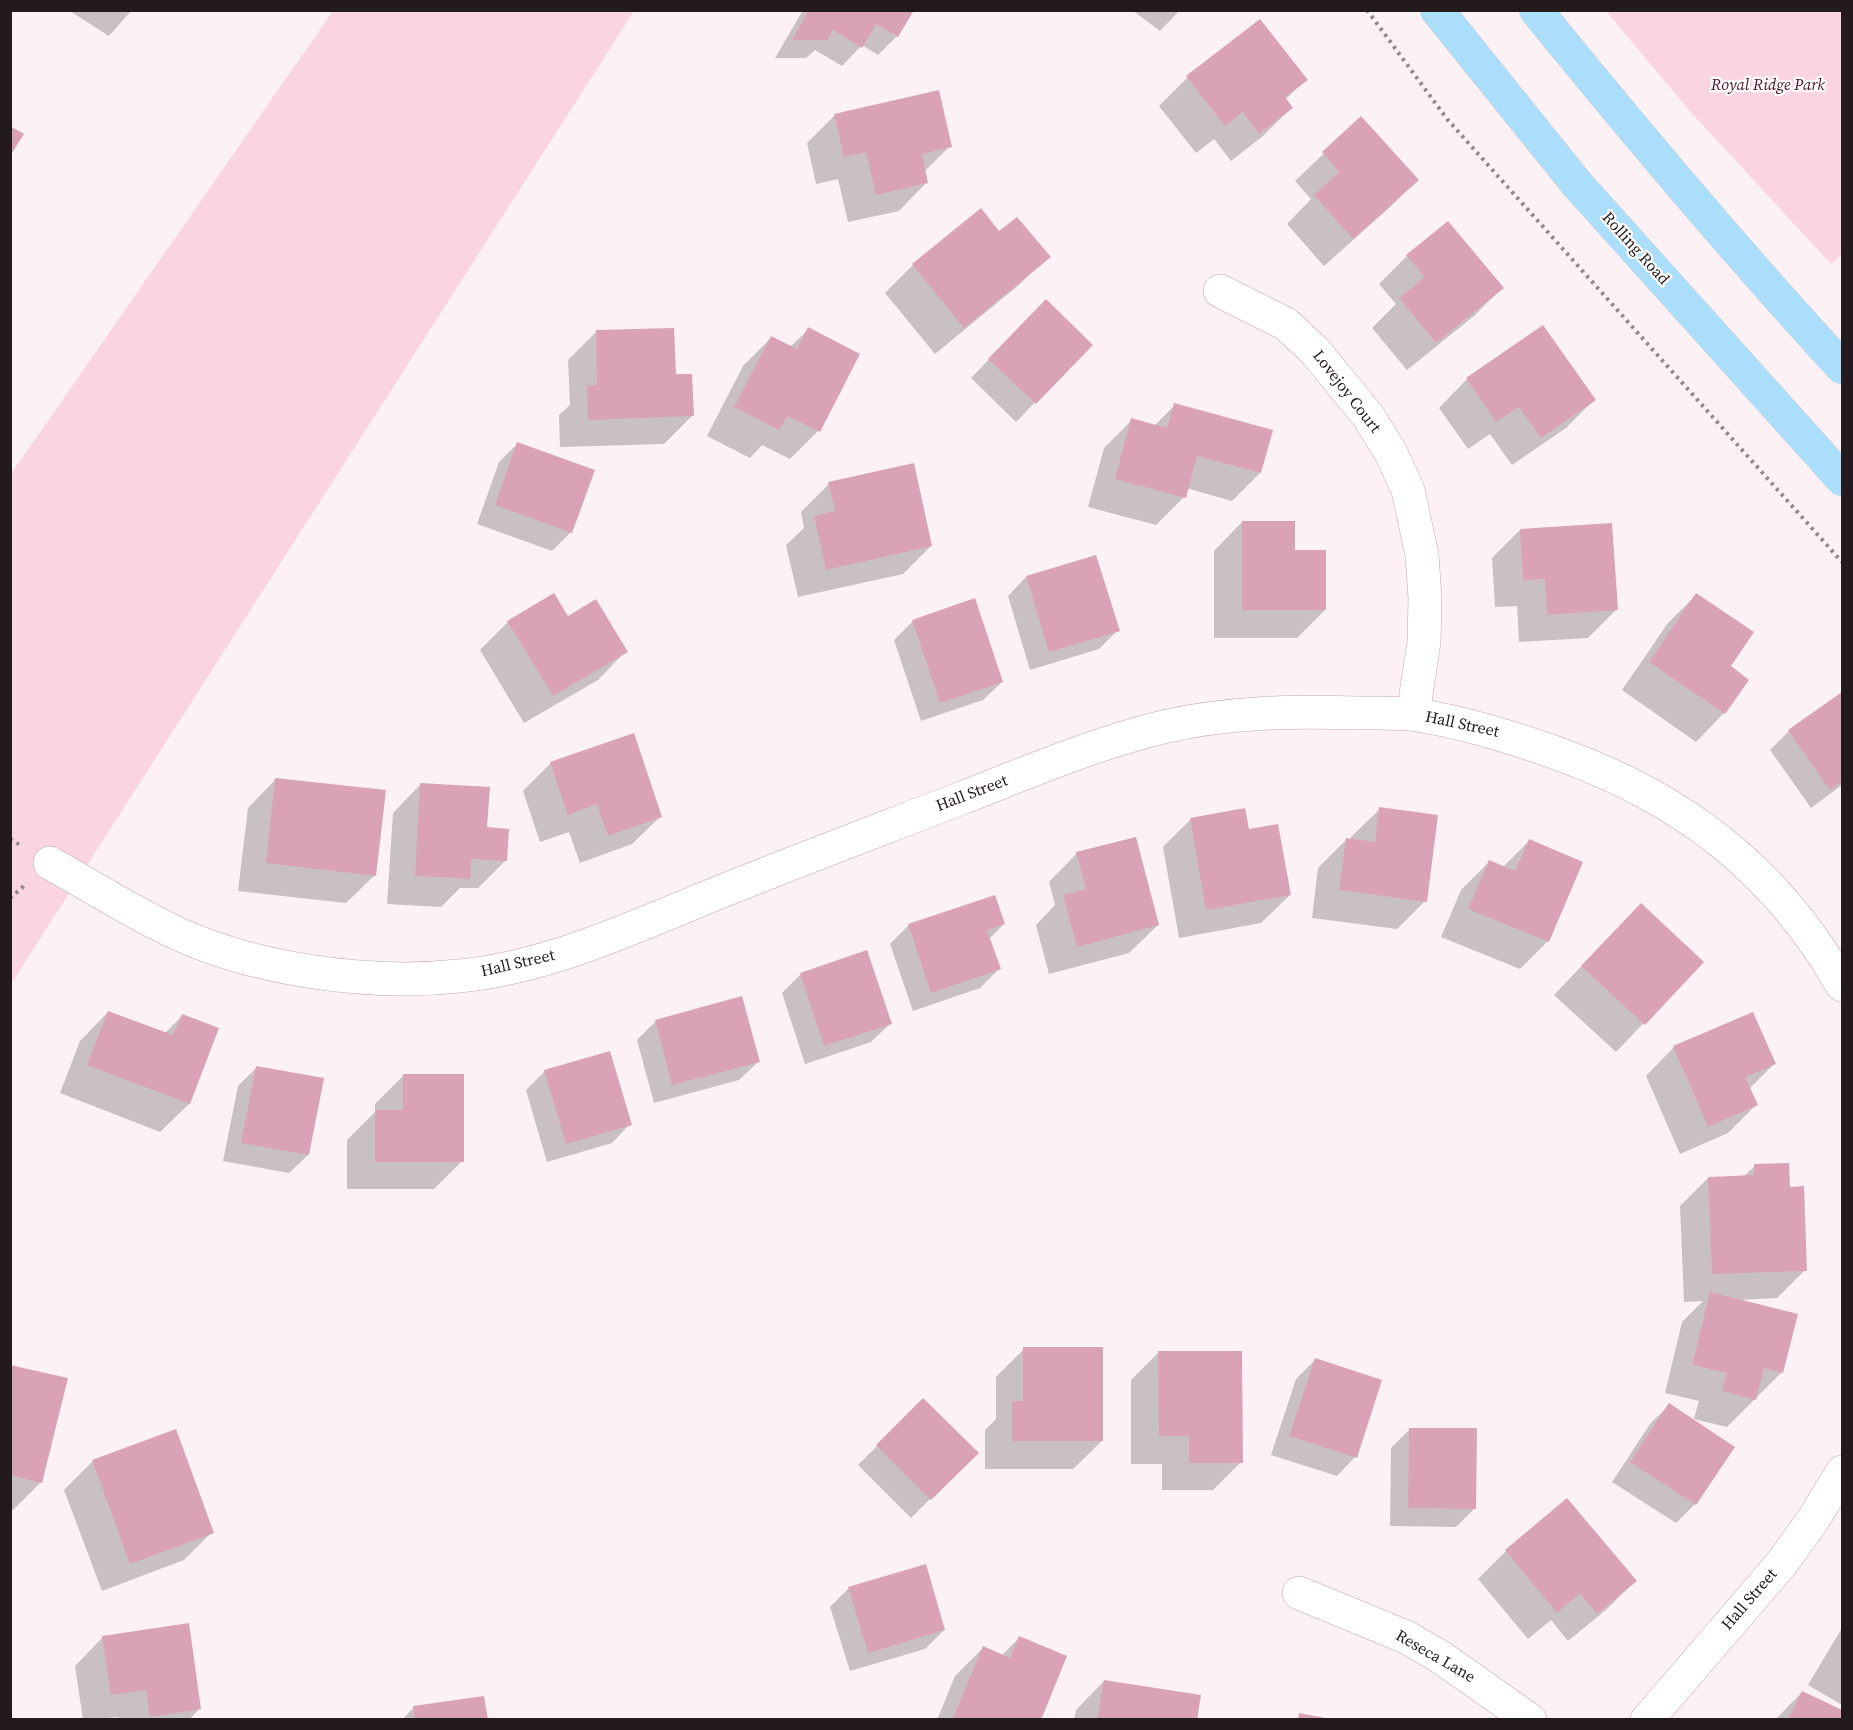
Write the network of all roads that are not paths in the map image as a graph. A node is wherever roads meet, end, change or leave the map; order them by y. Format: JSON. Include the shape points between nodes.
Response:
{"nodes":[{"id":1,"x":1437,"y":10,"type":"edge"},
{"id":2,"x":1536,"y":10,"type":"edge"},
{"id":3,"x":1220,"y":291,"type":"dead end"},
{"id":4,"x":1842,"y":367,"type":"edge"},
{"id":5,"x":1842,"y":479,"type":"edge"},
{"id":6,"x":1413,"y":714,"type":"junction"},
{"id":7,"x":50,"y":864,"type":"dead end"},
{"id":8,"x":1842,"y":985,"type":"edge"},
{"id":9,"x":1842,"y":1472,"type":"edge"},
{"id":10,"x":1299,"y":1593,"type":"dead end"},
{"id":11,"x":1530,"y":1719,"type":"edge"},
{"id":12,"x":1647,"y":1719,"type":"edge"}],
"edges":[{"from":1,"to":5,"type":"main road","name":"Rolling Road","via":[[1577,184]]},
{"from":2,"to":4,"type":"main road","via":[[1638,135]]},
{"from":3,"to":6,"type":"street","name":"Lovejoy Court","via":[[1286,324],[1315,351],[1368,416],[1408,490],[1422,555],[1425,598],[1424,642]]},
{"from":6,"to":7,"type":"street","name":"Hall Street","via":[[1290,711],[1225,716],[1163,727],[1084,751],[591,944],[542,960],[455,977],[376,980],[306,971],[226,952],[165,928]]},
{"from":6,"to":8,"type":"street","name":"Hall Street","via":[[1502,734],[1590,765],[1651,794],[1697,823],[1740,856],[1783,899]]},
{"from":9,"to":12,"type":"street","name":"Hall Street","via":[[1782,1563]]},
{"from":10,"to":11,"type":"street","name":"Reseca Lane","via":[[1406,1637]]}]}
